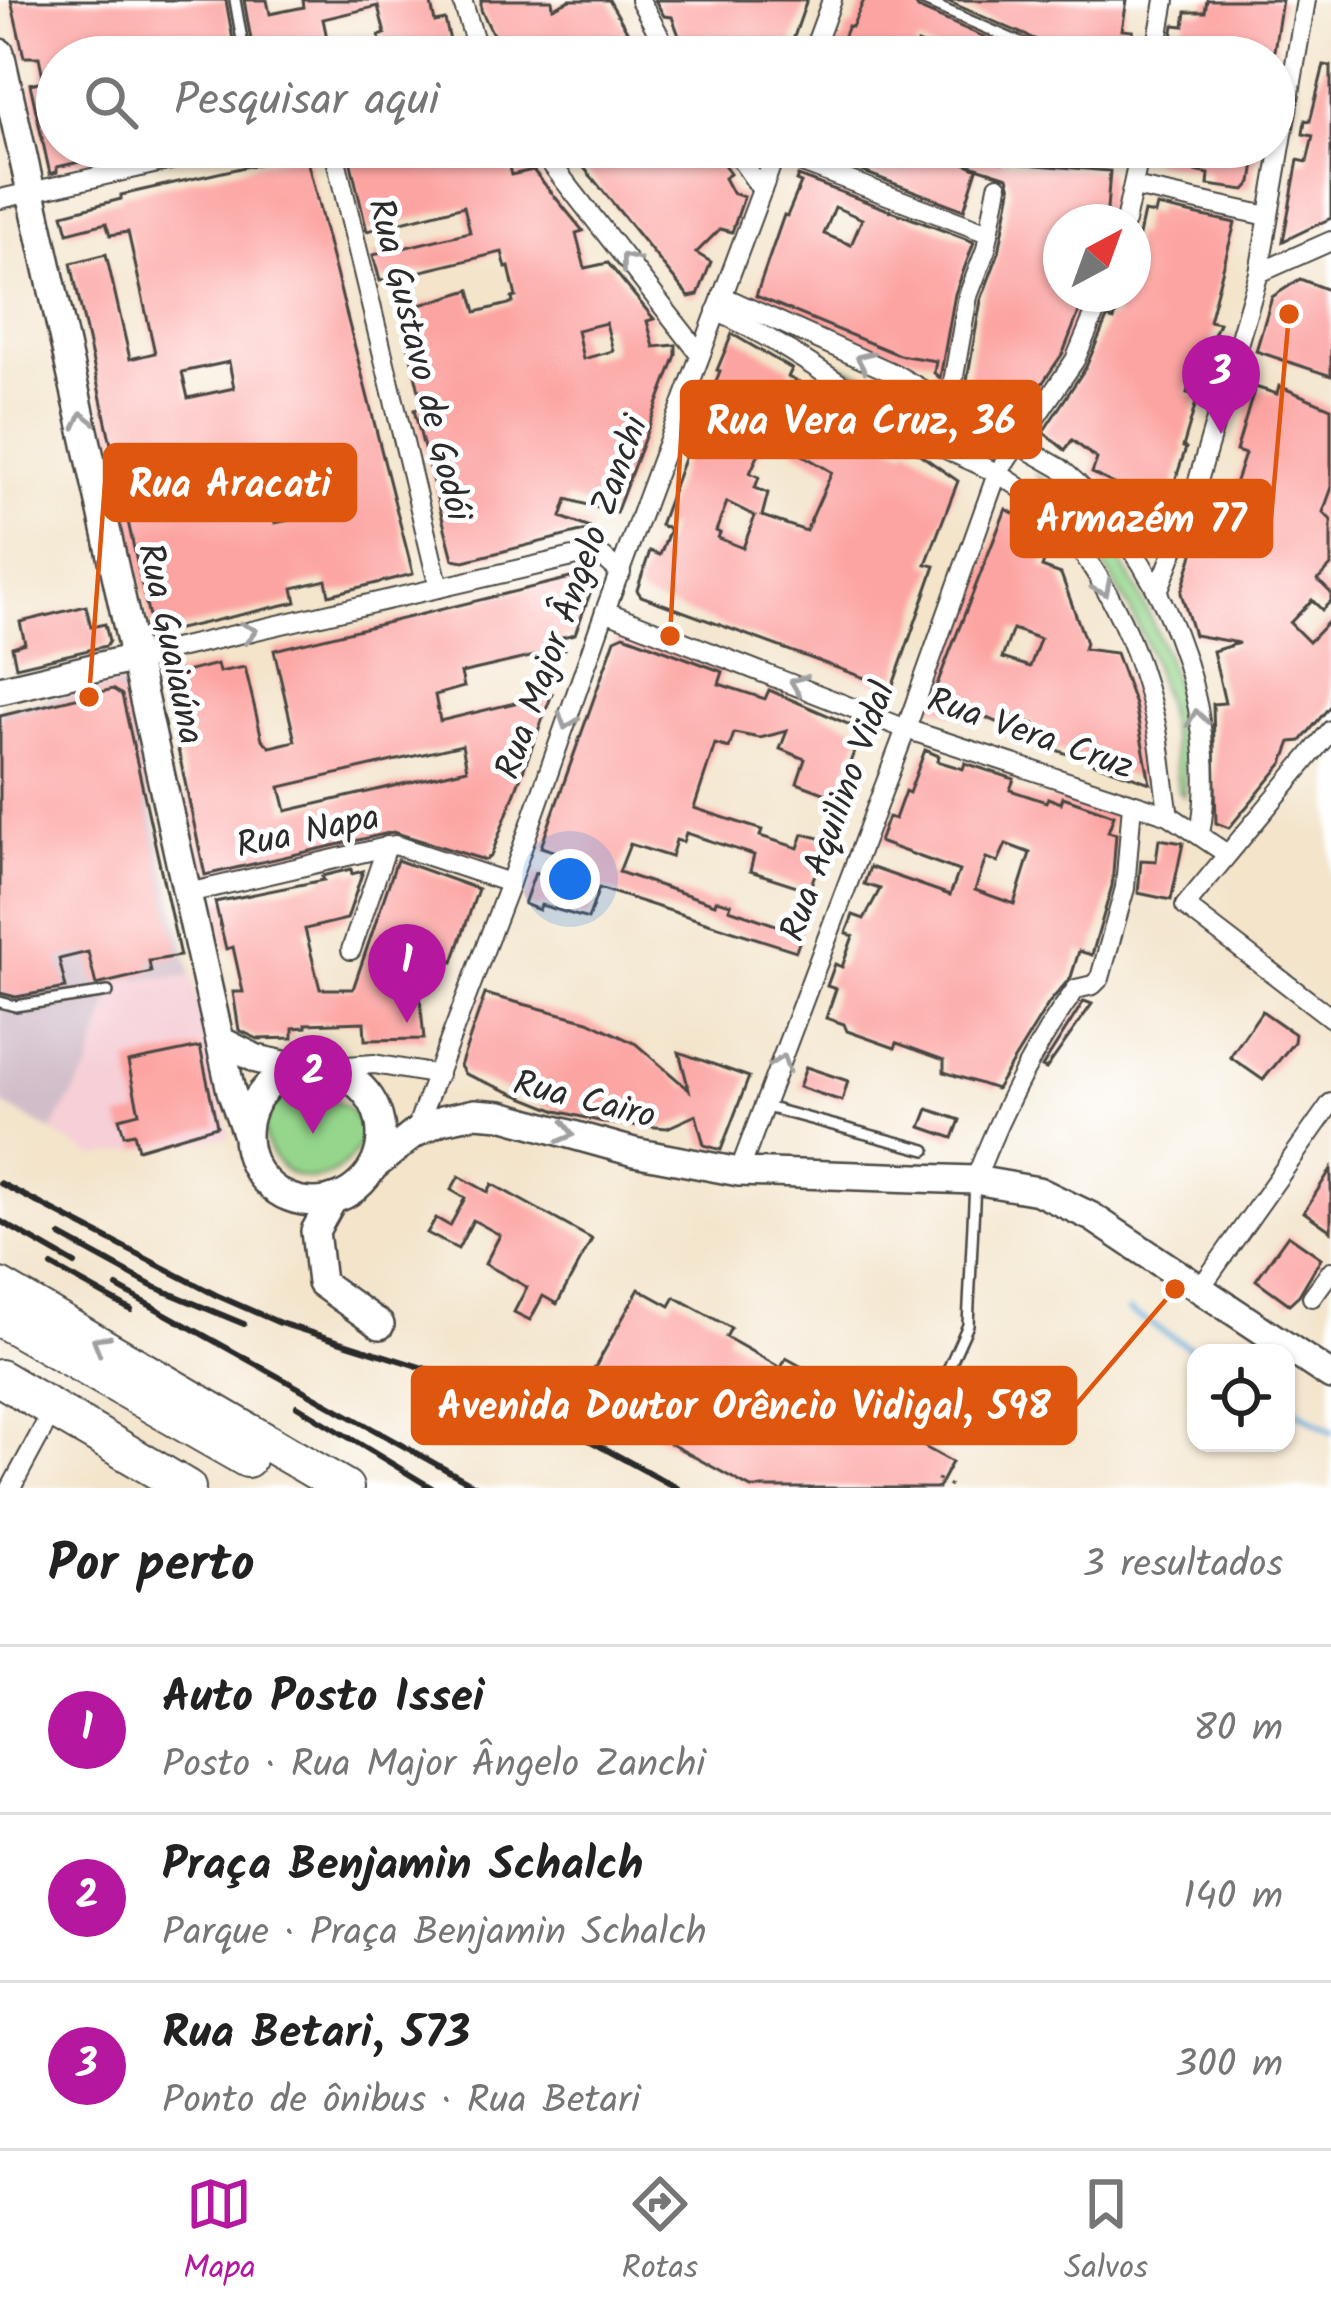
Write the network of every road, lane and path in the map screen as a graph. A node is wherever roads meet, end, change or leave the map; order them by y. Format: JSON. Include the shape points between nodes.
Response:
{"nodes":[{"id":1,"x":235,"y":0,"type":"edge"},
{"id":2,"x":462,"y":0,"type":"edge"},
{"id":3,"x":640,"y":0,"type":"edge"},
{"id":4,"x":832,"y":0,"type":"edge"},
{"id":5,"x":922,"y":0,"type":"edge"},
{"id":6,"x":1165,"y":0,"type":"edge"},
{"id":7,"x":1306,"y":0,"type":"edge"},
{"id":8,"x":241,"y":36,"type":"edge"},
{"id":9,"x":473,"y":36,"type":"edge"},
{"id":10,"x":660,"y":36,"type":"edge"},
{"id":11,"x":819,"y":36,"type":"edge"},
{"id":12,"x":1005,"y":36,"type":"edge"},
{"id":13,"x":1159,"y":36,"type":"edge"},
{"id":14,"x":0,"y":53,"type":"edge"},
{"id":15,"x":1295,"y":63,"type":"edge"},
{"id":16,"x":136,"y":168,"type":"edge"},
{"id":17,"x":338,"y":168,"type":"edge"},
{"id":18,"x":554,"y":168,"type":"edge"},
{"id":19,"x":747,"y":168,"type":"edge"},
{"id":20,"x":770,"y":168,"type":"edge"},
{"id":21,"x":823,"y":168,"type":"edge"},
{"id":22,"x":1137,"y":168,"type":"edge"},
{"id":23,"x":1276,"y":168,"type":"edge"},
{"id":24,"x":998,"y":186,"type":"dead end"},
{"id":25,"x":1134,"y":188,"type":"junction"},
{"id":26,"x":762,"y":190,"type":"junction"},
{"id":27,"x":31,"y":192,"type":"junction"},
{"id":28,"x":0,"y":199,"type":"edge"},
{"id":29,"x":1130,"y":204,"type":"edge"},
{"id":30,"x":1268,"y":216,"type":"junction"},
{"id":31,"x":988,"y":233,"type":"junction"},
{"id":32,"x":1331,"y":241,"type":"edge"},
{"id":33,"x":1259,"y":273,"type":"junction"},
{"id":34,"x":719,"y":304,"type":"junction"},
{"id":35,"x":1095,"y":312,"type":"edge"},
{"id":36,"x":700,"y":354,"type":"junction"},
{"id":37,"x":949,"y":405,"type":"junction"},
{"id":38,"x":1017,"y":445,"type":"junction"},
{"id":39,"x":997,"y":474,"type":"junction"},
{"id":40,"x":621,"y":573,"type":"junction"},
{"id":41,"x":439,"y":588,"type":"junction"},
{"id":42,"x":1159,"y":589,"type":"junction"},
{"id":43,"x":605,"y":610,"type":"junction"},
{"id":44,"x":134,"y":658,"type":"junction"},
{"id":45,"x":0,"y":691,"type":"edge"},
{"id":46,"x":907,"y":729,"type":"junction"},
{"id":47,"x":1331,"y":730,"type":"edge"},
{"id":48,"x":1132,"y":805,"type":"junction"},
{"id":49,"x":1168,"y":815,"type":"junction"},
{"id":50,"x":1200,"y":834,"type":"junction"},
{"id":51,"x":387,"y":846,"type":"junction"},
{"id":52,"x":1227,"y":854,"type":"junction"},
{"id":53,"x":510,"y":883,"type":"junction"},
{"id":54,"x":188,"y":893,"type":"junction"},
{"id":55,"x":351,"y":950,"type":"dead end"},
{"id":56,"x":108,"y":992,"type":"dead end"},
{"id":57,"x":0,"y":1002,"type":"edge"},
{"id":58,"x":1331,"y":1018,"type":"edge"},
{"id":59,"x":221,"y":1041,"type":"junction"},
{"id":60,"x":311,"y":1068,"type":"junction"},
{"id":61,"x":437,"y":1075,"type":"junction"},
{"id":62,"x":1331,"y":1102,"type":"edge"},
{"id":63,"x":766,"y":1106,"type":"junction"},
{"id":64,"x":246,"y":1133,"type":"junction"},
{"id":65,"x":414,"y":1134,"type":"junction"},
{"id":66,"x":926,"y":1150,"type":"dead end"},
{"id":67,"x":373,"y":1167,"type":"junction"},
{"id":68,"x":739,"y":1172,"type":"junction"},
{"id":69,"x":975,"y":1180,"type":"junction"},
{"id":70,"x":333,"y":1199,"type":"junction"},
{"id":71,"x":1331,"y":1271,"type":"edge"},
{"id":72,"x":0,"y":1287,"type":"edge"},
{"id":73,"x":1198,"y":1290,"type":"junction"},
{"id":74,"x":1312,"y":1297,"type":"dead end"},
{"id":75,"x":0,"y":1318,"type":"edge"},
{"id":76,"x":380,"y":1325,"type":"dead end"},
{"id":77,"x":1331,"y":1376,"type":"edge"},
{"id":78,"x":0,"y":1378,"type":"edge"},
{"id":79,"x":53,"y":1410,"type":"junction"},
{"id":80,"x":918,"y":1436,"type":"dead end"},
{"id":81,"x":937,"y":1479,"type":"dead end"},
{"id":82,"x":10,"y":1488,"type":"edge"},
{"id":83,"x":187,"y":1488,"type":"edge"},
{"id":84,"x":297,"y":1488,"type":"edge"},
{"id":85,"x":345,"y":1488,"type":"edge"},
{"id":86,"x":955,"y":1488,"type":"edge"}],
"edges":[{"from":1,"to":8,"type":"lane"},
{"from":2,"to":9,"type":"street"},
{"from":3,"to":10,"type":"street"},
{"from":4,"to":11,"type":"street"},
{"from":5,"to":12,"type":"lane"},
{"from":6,"to":13,"type":"street"},
{"from":7,"to":15,"type":"street"},
{"from":14,"to":27,"type":"street","name":"Rua Guaiaúna"},
{"from":16,"to":27,"type":"street"},
{"from":17,"to":41,"type":"street","name":"Rua Gustavo de Godói"},
{"from":36,"to":18,"type":"street","one_way":true},
{"from":19,"to":26,"type":"street"},
{"from":20,"to":26,"type":"street","name":"Rua Major Ângelo Zanchi"},
{"from":21,"to":31,"type":"street"},
{"from":22,"to":25,"type":"street"},
{"from":23,"to":30,"type":"street"},
{"from":24,"to":31,"type":"street"},
{"from":25,"to":29,"type":"street"},
{"from":25,"to":30,"type":"street"},
{"from":26,"to":34,"type":"street","name":"Rua Major Ângelo Zanchi"},
{"from":27,"to":28,"type":"street"},
{"from":44,"to":27,"type":"street","name":"Rua Guaiaúna","one_way":true},
{"from":30,"to":33,"type":"street"},
{"from":31,"to":37,"type":"street"},
{"from":32,"to":33,"type":"street"},
{"from":33,"to":42,"type":"street"},
{"from":34,"to":36,"type":"street","name":"Rua Major Ângelo Zanchi"},
{"from":37,"to":34,"type":"street","one_way":true,"via":[[895,374]]},
{"from":34,"to":39,"type":"street","via":[[918,434]]},
{"from":35,"to":38,"type":"street","name":"Rua Aquilino Vidal","via":[[1075,360]]},
{"from":36,"to":40,"type":"street","name":"Rua Major Ângelo Zanchi"},
{"from":37,"to":38,"type":"street"},
{"from":38,"to":39,"type":"street","name":"Rua Aquilino Vidal"},
{"from":38,"to":42,"type":"street","via":[[1078,482]]},
{"from":39,"to":46,"type":"street","name":"Rua Aquilino Vidal"},
{"from":39,"to":49,"type":"street","one_way":true,"via":[[1052,514],[1100,580],[1154,716]]},
{"from":40,"to":41,"type":"street","via":[[586,554]]},
{"from":40,"to":43,"type":"street","name":"Rua Major Ângelo Zanchi"},
{"from":44,"to":41,"type":"street","one_way":true},
{"from":50,"to":42,"type":"street","one_way":true,"via":[[1198,716]]},
{"from":46,"to":43,"type":"street","name":"Rua Vera Cruz","one_way":true},
{"from":43,"to":53,"type":"street","name":"Rua Major Ângelo Zanchi","one_way":true},
{"from":44,"to":45,"type":"street"},
{"from":44,"to":54,"type":"street","name":"Rua Guaiaúna"},
{"from":46,"to":48,"type":"street","name":"Rua Vera Cruz"},
{"from":63,"to":46,"type":"street","name":"Rua Aquilino Vidal","one_way":true},
{"from":47,"to":52,"type":"street"},
{"from":48,"to":49,"type":"street","name":"Rua Vera Cruz"},
{"from":48,"to":69,"type":"street","via":[[1125,888],[1100,978],[1076,989],[1049,1028]]},
{"from":49,"to":50,"type":"street","name":"Rua Vera Cruz"},
{"from":50,"to":52,"type":"street","name":"Rua Vera Cruz"},
{"from":51,"to":53,"type":"street","name":"Rua Napa"},
{"from":51,"to":54,"type":"street","name":"Rua Napa"},
{"from":51,"to":55,"type":"street"},
{"from":52,"to":58,"type":"street","via":[[1185,906]]},
{"from":53,"to":61,"type":"street","name":"Rua Major Ângelo Zanchi"},
{"from":54,"to":59,"type":"street","name":"Rua Guaiaúna"},
{"from":56,"to":57,"type":"lane"},
{"from":59,"to":60,"type":"street","via":[[257,1059]]},
{"from":59,"to":64,"type":"street","name":"Rua Guaiaúna"},
{"from":60,"to":61,"type":"street","via":[[374,1064]]},
{"from":60,"to":64,"type":"street","via":[[284,1075],[257,1099]]},
{"from":60,"to":67,"type":"street","via":[[355,1082],[377,1113]]},
{"from":61,"to":65,"type":"street","name":"Rua Major Ângelo Zanchi"},
{"from":62,"to":73,"type":"street"},
{"from":63,"to":66,"type":"lane"},
{"from":63,"to":68,"type":"street","name":"Rua Aquilino Vidal"},
{"from":64,"to":70,"type":"street","via":[[266,1183],[299,1200]]},
{"from":65,"to":67,"type":"street","name":"Rua Major Ângelo Zanchi"},
{"from":65,"to":68,"type":"street","name":"Rua Cairo","one_way":true,"via":[[442,1120],[501,1115]]},
{"from":67,"to":70,"type":"street"},
{"from":68,"to":69,"type":"street","name":"Rua Cairo"},
{"from":69,"to":73,"type":"street","name":"Rua Cairo","via":[[1067,1202]]},
{"from":69,"to":80,"type":"lane","via":[[968,1325]]},
{"from":70,"to":76,"type":"street","via":[[315,1231],[321,1282]]},
{"from":71,"to":74,"type":"street"},
{"from":85,"to":72,"type":"highway","one_way":true},
{"from":73,"to":77,"type":"street","name":"Rua Cairo"},
{"from":75,"to":84,"type":"highway"},
{"from":78,"to":79,"type":"highway"},
{"from":79,"to":82,"type":"street"},
{"from":79,"to":83,"type":"highway"},
{"from":81,"to":86,"type":"path"}]}
